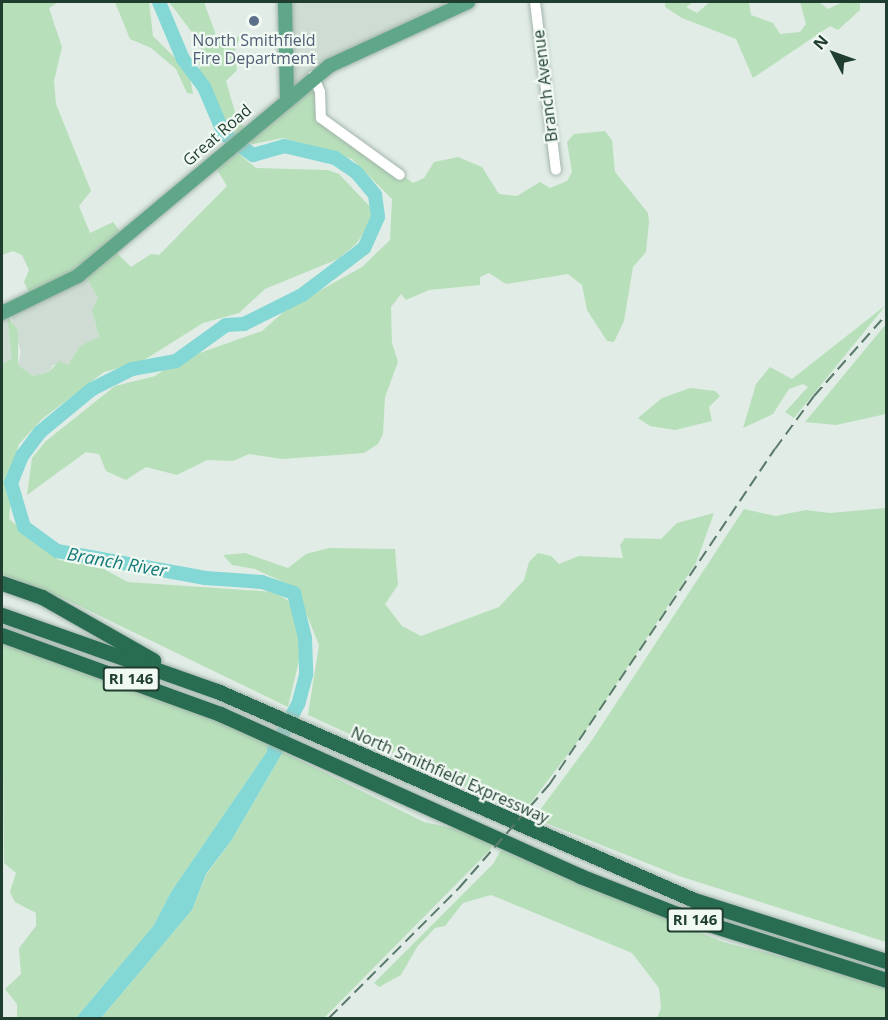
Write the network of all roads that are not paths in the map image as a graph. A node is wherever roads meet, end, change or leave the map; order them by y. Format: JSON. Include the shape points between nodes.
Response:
{"nodes":[{"id":1,"x":285,"y":2,"type":"edge"},
{"id":2,"x":468,"y":2,"type":"edge"},
{"id":3,"x":535,"y":2,"type":"edge"},
{"id":4,"x":313,"y":76,"type":"junction"},
{"id":5,"x":287,"y":96,"type":"junction"},
{"id":6,"x":556,"y":170,"type":"dead end"},
{"id":7,"x":400,"y":175,"type":"dead end"},
{"id":8,"x":2,"y":312,"type":"edge"},
{"id":9,"x":2,"y":583,"type":"edge"},
{"id":10,"x":2,"y":615,"type":"edge"},
{"id":11,"x":2,"y":635,"type":"edge"},
{"id":12,"x":176,"y":675,"type":"junction"},
{"id":13,"x":886,"y":960,"type":"edge"},
{"id":14,"x":886,"y":980,"type":"edge"}],
"edges":[{"from":1,"to":5,"type":"main road"},
{"from":2,"to":4,"type":"main road","name":"Great Road","via":[[382,38]]},
{"from":3,"to":6,"type":"street","name":"Branch Avenue"},
{"from":4,"to":5,"type":"main road","name":"Great Road"},
{"from":4,"to":7,"type":"street","via":[[320,92],[321,118]]},
{"from":5,"to":8,"type":"main road","name":"Great Road","via":[[78,276]]},
{"from":9,"to":12,"type":"highway","via":[[42,597]]},
{"from":10,"to":12,"type":"highway","name":"North Smithfield Expressway","number":"RI 146"},
{"from":11,"to":14,"type":"highway","number":"RI 146","via":[[112,672],[259,730],[591,880],[741,937]]},
{"from":12,"to":13,"type":"highway","name":"North Smithfield Expressway","number":"RI 146","via":[[679,894]]}]}
